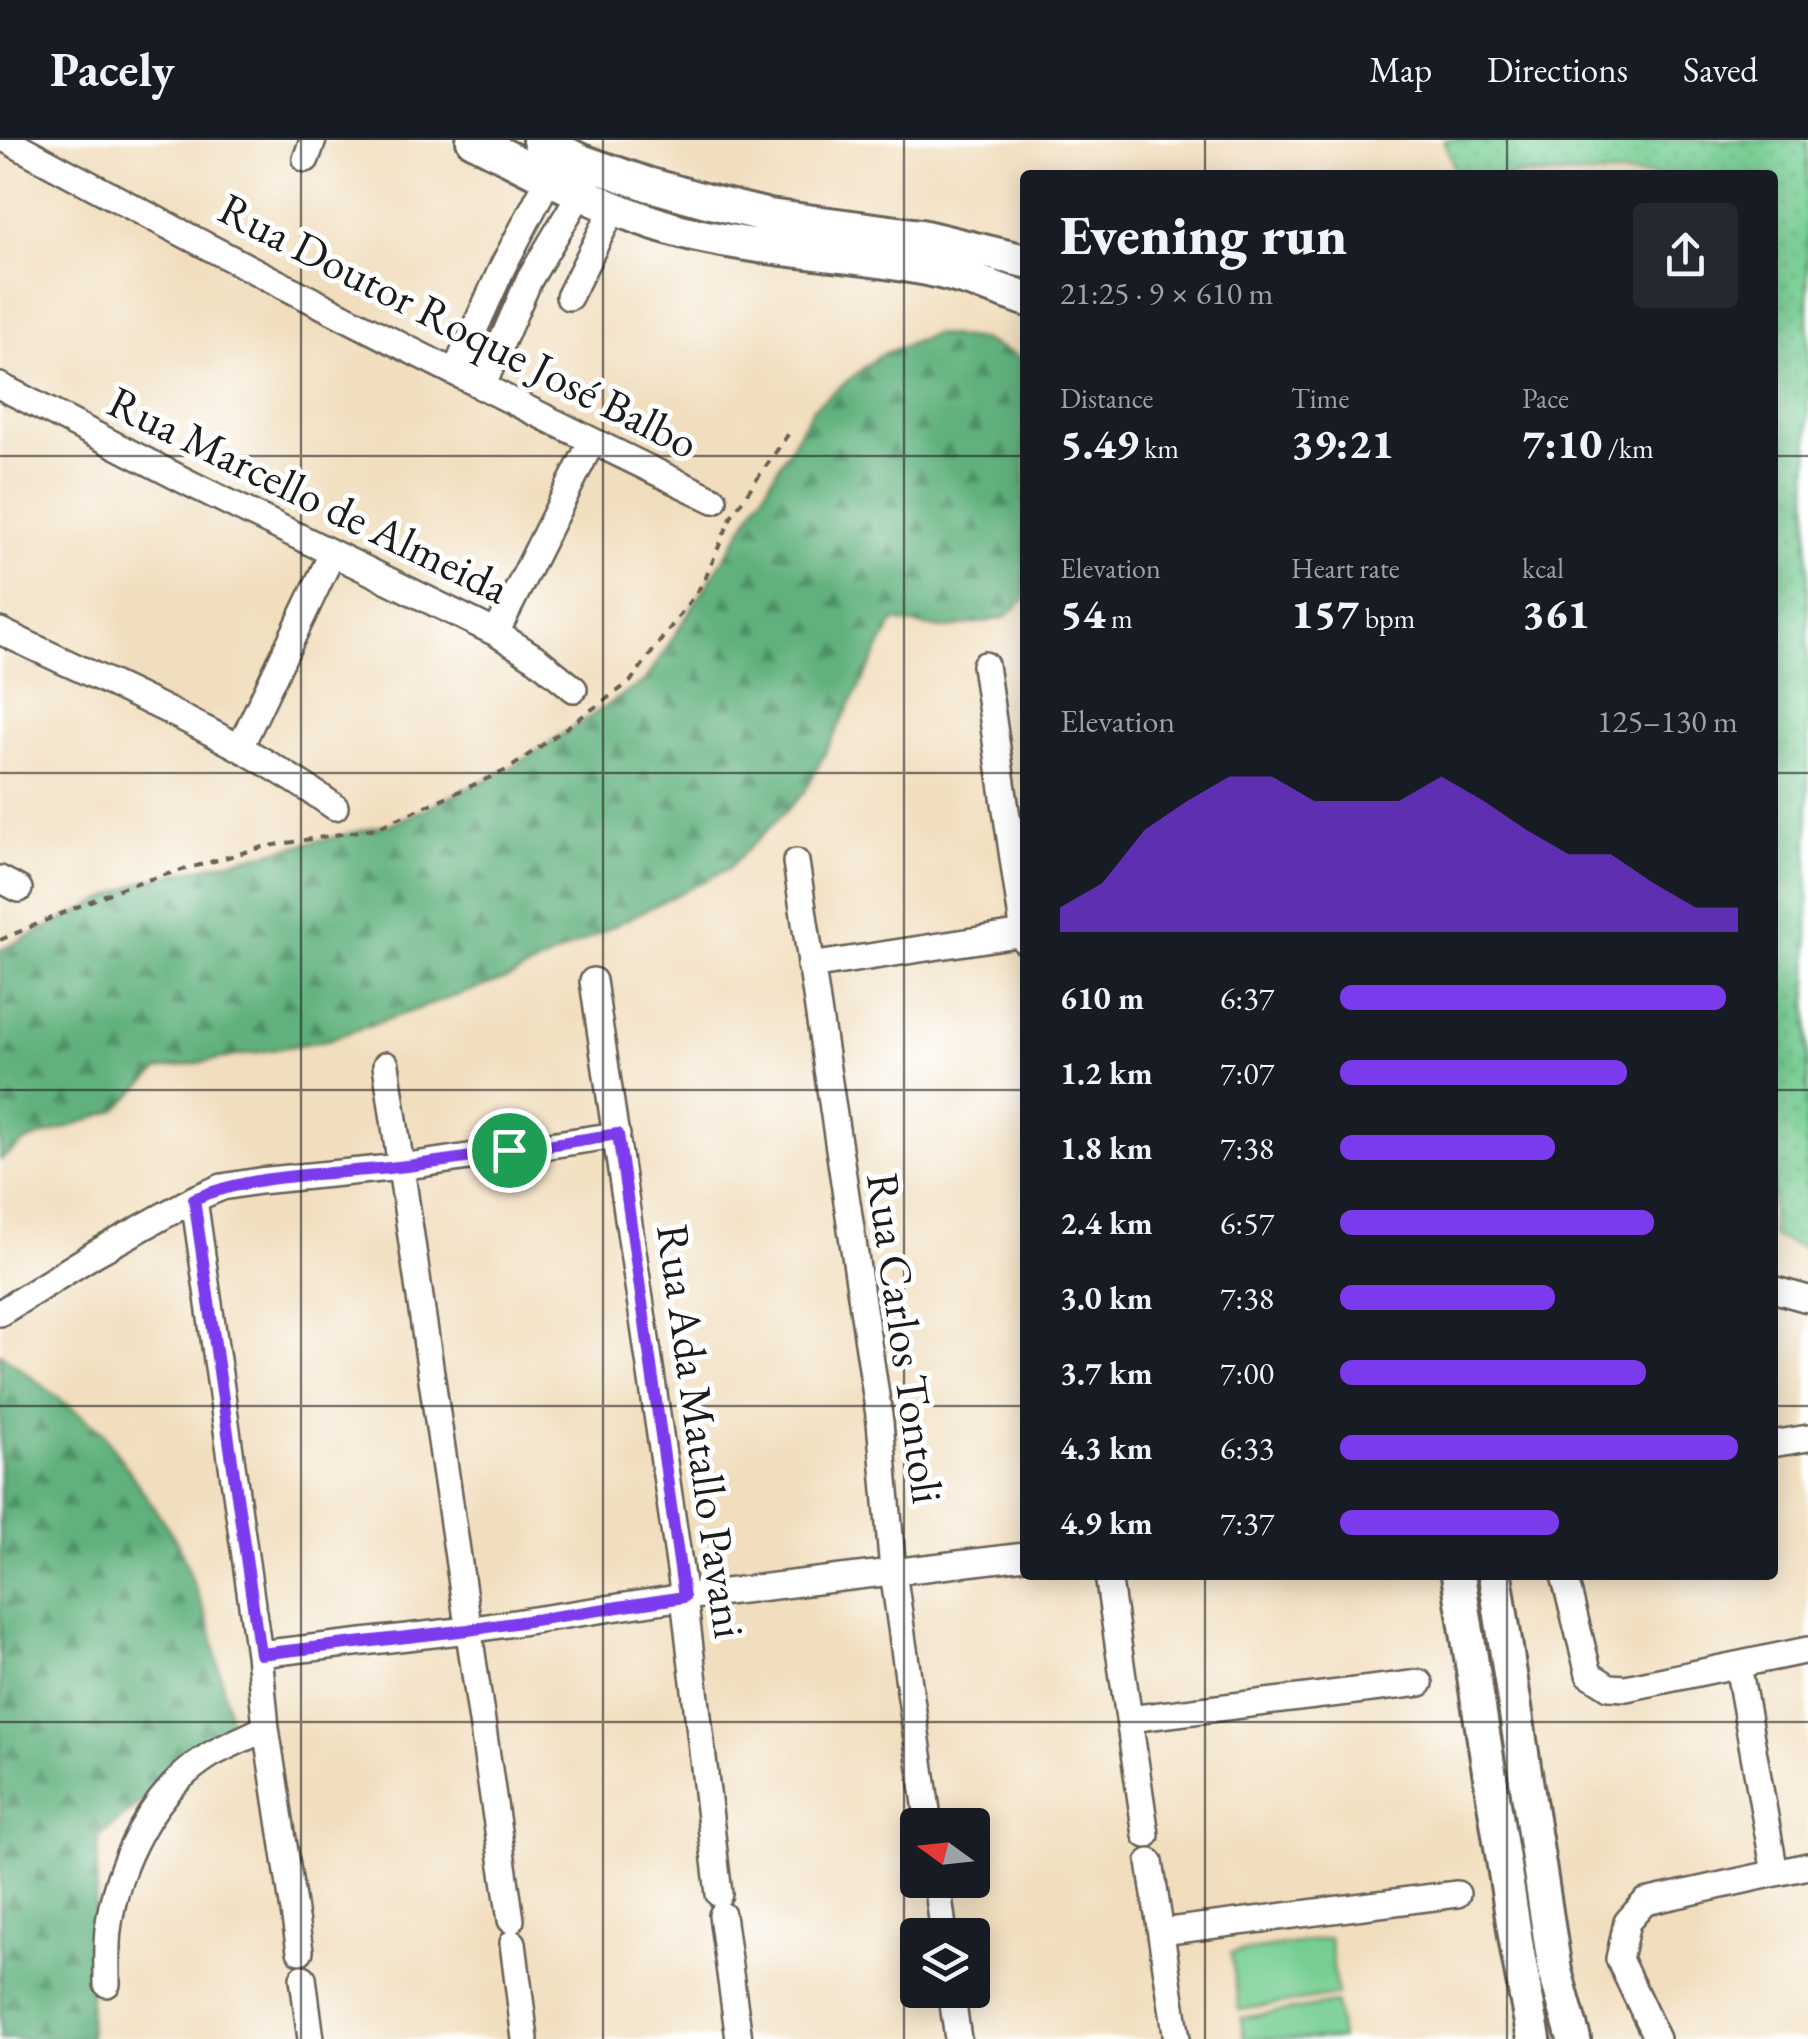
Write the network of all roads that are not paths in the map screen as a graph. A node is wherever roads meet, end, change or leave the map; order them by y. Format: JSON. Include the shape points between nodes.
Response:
{"nodes":[{"id":1,"x":7,"y":140,"type":"edge"},
{"id":2,"x":473,"y":140,"type":"edge"},
{"id":3,"x":538,"y":140,"type":"edge"},
{"id":4,"x":549,"y":178,"type":"junction"},
{"id":5,"x":580,"y":192,"type":"junction"},
{"id":6,"x":614,"y":207,"type":"junction"},
{"id":7,"x":1020,"y":259,"type":"edge"},
{"id":8,"x":569,"y":297,"type":"dead end"},
{"id":9,"x":1020,"y":297,"type":"edge"},
{"id":10,"x":454,"y":372,"type":"junction"},
{"id":11,"x":0,"y":386,"type":"edge"},
{"id":12,"x":482,"y":387,"type":"junction"},
{"id":13,"x":592,"y":441,"type":"junction"},
{"id":14,"x":714,"y":500,"type":"dead end"},
{"id":15,"x":332,"y":554,"type":"junction"},
{"id":16,"x":0,"y":630,"type":"edge"},
{"id":17,"x":496,"y":633,"type":"junction"},
{"id":18,"x":985,"y":665,"type":"dead end"},
{"id":19,"x":574,"y":689,"type":"dead end"},
{"id":20,"x":240,"y":747,"type":"junction"},
{"id":21,"x":335,"y":807,"type":"dead end"},
{"id":22,"x":1018,"y":840,"type":"edge"},
{"id":23,"x":796,"y":862,"type":"dead end"},
{"id":24,"x":1020,"y":871,"type":"edge"},
{"id":25,"x":1020,"y":933,"type":"edge"},
{"id":26,"x":810,"y":966,"type":"junction"},
{"id":27,"x":593,"y":982,"type":"dead end"},
{"id":28,"x":386,"y":1065,"type":"dead end"},
{"id":29,"x":618,"y":1134,"type":"junction"},
{"id":30,"x":401,"y":1167,"type":"junction"},
{"id":31,"x":194,"y":1199,"type":"junction"},
{"id":32,"x":1778,"y":1291,"type":"edge"},
{"id":33,"x":1808,"y":1299,"type":"edge"},
{"id":34,"x":0,"y":1314,"type":"edge"},
{"id":35,"x":1808,"y":1438,"type":"edge"},
{"id":36,"x":1778,"y":1443,"type":"edge"},
{"id":37,"x":1020,"y":1557,"type":"edge"},
{"id":38,"x":893,"y":1570,"type":"junction"},
{"id":39,"x":1109,"y":1580,"type":"edge"},
{"id":40,"x":1459,"y":1580,"type":"edge"},
{"id":41,"x":1496,"y":1580,"type":"edge"},
{"id":42,"x":1565,"y":1580,"type":"edge"},
{"id":43,"x":684,"y":1597,"type":"junction"},
{"id":44,"x":468,"y":1630,"type":"junction"},
{"id":45,"x":1808,"y":1650,"type":"edge"},
{"id":46,"x":260,"y":1654,"type":"junction"},
{"id":47,"x":1738,"y":1665,"type":"junction"},
{"id":48,"x":1420,"y":1683,"type":"dead end"},
{"id":49,"x":1129,"y":1720,"type":"junction"},
{"id":50,"x":266,"y":1728,"type":"junction"},
{"id":51,"x":927,"y":1808,"type":"edge"},
{"id":52,"x":1146,"y":1835,"type":"dead end"},
{"id":53,"x":1150,"y":1862,"type":"dead end"},
{"id":54,"x":1808,"y":1866,"type":"edge"},
{"id":55,"x":1775,"y":1872,"type":"junction"},
{"id":56,"x":1457,"y":1894,"type":"dead end"},
{"id":57,"x":1161,"y":1932,"type":"junction"},
{"id":58,"x":300,"y":1951,"type":"dead end"},
{"id":59,"x":303,"y":1978,"type":"dead end"},
{"id":60,"x":107,"y":1984,"type":"dead end"},
{"id":61,"x":954,"y":2008,"type":"edge"},
{"id":62,"x":311,"y":2039,"type":"edge"},
{"id":63,"x":525,"y":2039,"type":"edge"},
{"id":64,"x":739,"y":2039,"type":"edge"},
{"id":65,"x":958,"y":2039,"type":"edge"},
{"id":66,"x":1176,"y":2039,"type":"edge"},
{"id":67,"x":1534,"y":2039,"type":"edge"},
{"id":68,"x":1574,"y":2039,"type":"edge"},
{"id":69,"x":1656,"y":2039,"type":"edge"}],
"edges":[{"from":1,"to":10,"type":"street","name":"Rua Doutor Roque José Balbo"},
{"from":2,"to":4,"type":"main road"},
{"from":3,"to":7,"type":"main road","via":[[707,202]]},
{"from":4,"to":5,"type":"main road"},
{"from":4,"to":10,"type":"street"},
{"from":5,"to":6,"type":"main road"},
{"from":5,"to":12,"type":"street","via":[[529,280]]},
{"from":6,"to":8,"type":"street"},
{"from":6,"to":9,"type":"main road","via":[[696,234],[918,267]]},
{"from":10,"to":12,"type":"street","name":"Rua Doutor Roque José Balbo"},
{"from":11,"to":15,"type":"street","name":"Rua Marcello de Almeida"},
{"from":12,"to":13,"type":"street","name":"Rua Doutor Roque José Balbo"},
{"from":13,"to":14,"type":"street","name":"Rua Doutor Roque José Balbo"},
{"from":13,"to":17,"type":"street"},
{"from":15,"to":17,"type":"street","name":"Rua Marcello de Almeida"},
{"from":15,"to":20,"type":"street"},
{"from":16,"to":20,"type":"street"},
{"from":17,"to":19,"type":"street","name":"Rua Marcello de Almeida"},
{"from":18,"to":22,"type":"street"},
{"from":20,"to":21,"type":"street"},
{"from":22,"to":24,"type":"street"},
{"from":23,"to":26,"type":"street","name":"Rua Carlos Tontoli"},
{"from":25,"to":26,"type":"street"},
{"from":26,"to":38,"type":"street","name":"Rua Carlos Tontoli","via":[[880,1422]]},
{"from":27,"to":29,"type":"street","name":"Rua Ada Matallo Pavani"},
{"from":28,"to":30,"type":"street"},
{"from":29,"to":30,"type":"street"},
{"from":29,"to":43,"type":"street","name":"Rua Ada Matallo Pavani"},
{"from":30,"to":31,"type":"street","via":[[259,1181]]},
{"from":30,"to":44,"type":"street"},
{"from":31,"to":34,"type":"street"},
{"from":31,"to":46,"type":"street"},
{"from":32,"to":33,"type":"street"},
{"from":35,"to":36,"type":"street"},
{"from":37,"to":38,"type":"street"},
{"from":38,"to":43,"type":"street"},
{"from":38,"to":51,"type":"street","name":"Rua Carlos Tontoli"},
{"from":39,"to":49,"type":"street"},
{"from":40,"to":67,"type":"main road"},
{"from":41,"to":68,"type":"main road","via":[[1556,1971]]},
{"from":42,"to":47,"type":"street","via":[[1589,1674],[1609,1687]]},
{"from":43,"to":44,"type":"street"},
{"from":43,"to":64,"type":"street","name":"Rua Ada Matallo Pavani"},
{"from":44,"to":46,"type":"street"},
{"from":44,"to":63,"type":"street"},
{"from":45,"to":47,"type":"street"},
{"from":46,"to":50,"type":"street"},
{"from":47,"to":55,"type":"street"},
{"from":48,"to":49,"type":"street"},
{"from":49,"to":52,"type":"street"},
{"from":50,"to":58,"type":"street"},
{"from":50,"to":60,"type":"street","via":[[209,1756],[152,1811],[117,1885]]},
{"from":53,"to":57,"type":"street"},
{"from":54,"to":55,"type":"street"},
{"from":55,"to":69,"type":"street","via":[[1645,1902],[1627,1922],[1619,1959]]},
{"from":56,"to":57,"type":"street"},
{"from":57,"to":66,"type":"street"},
{"from":59,"to":62,"type":"street"},
{"from":61,"to":65,"type":"street"}]}
